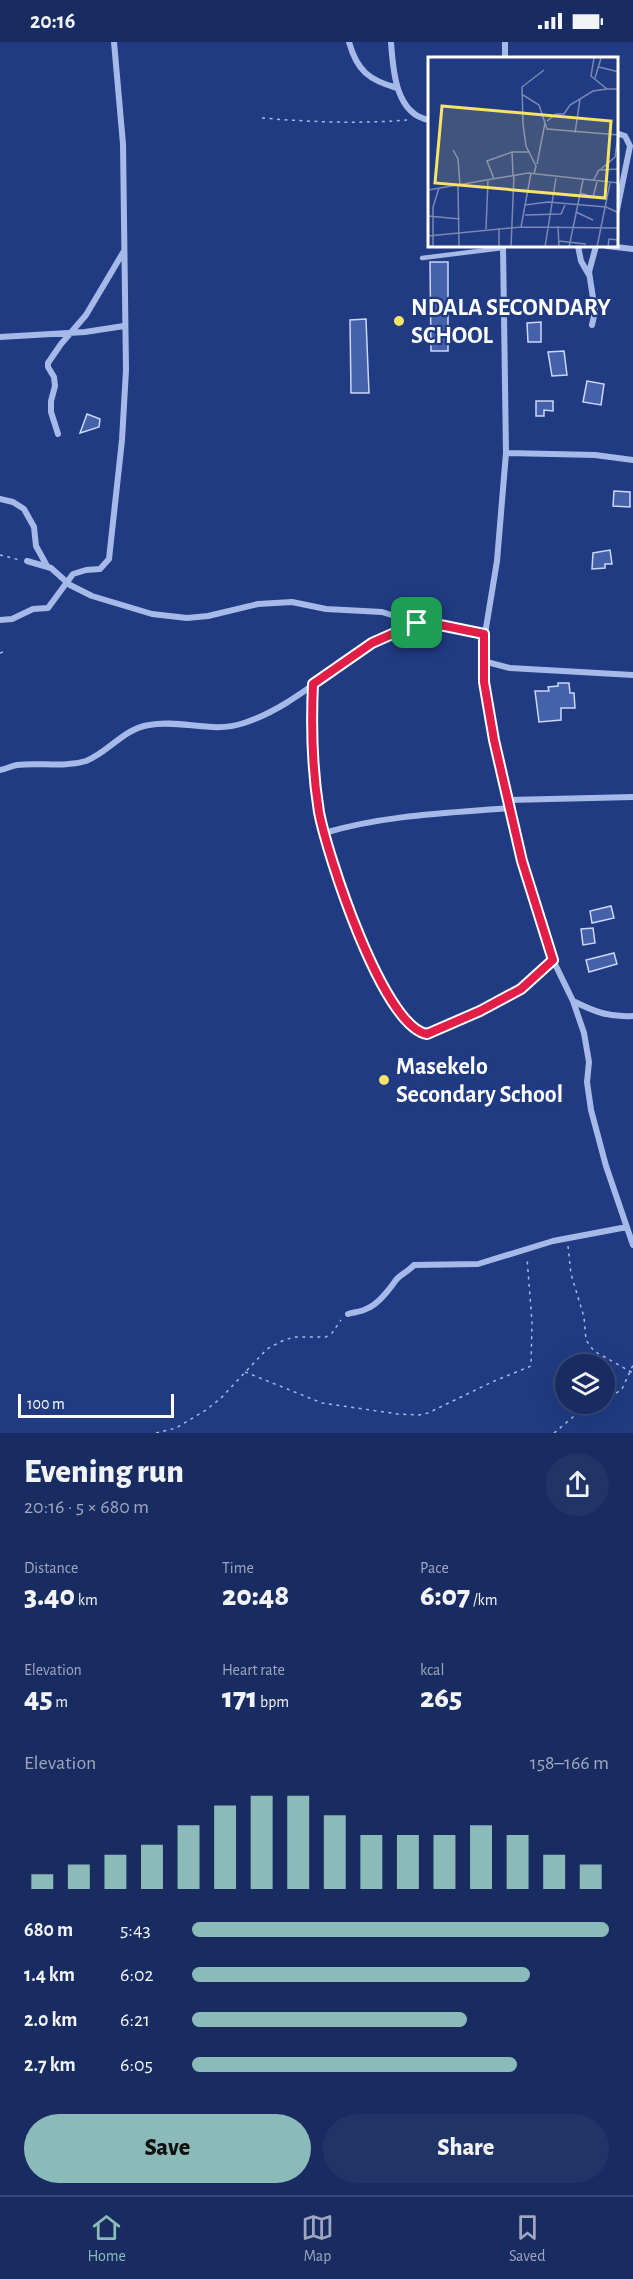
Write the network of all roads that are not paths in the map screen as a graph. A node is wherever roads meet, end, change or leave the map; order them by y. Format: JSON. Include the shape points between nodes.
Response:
{"nodes":[{"id":1,"x":114,"y":42,"type":"edge"},
{"id":2,"x":349,"y":42,"type":"edge"},
{"id":3,"x":391,"y":42,"type":"edge"},
{"id":4,"x":397,"y":88,"type":"junction"},
{"id":5,"x":426,"y":119,"type":"edge"},
{"id":6,"x":618,"y":134,"type":"edge"},
{"id":7,"x":618,"y":205,"type":"edge"},
{"id":8,"x":618,"y":247,"type":"edge"},
{"id":9,"x":496,"y":248,"type":"edge"},
{"id":10,"x":503,"y":248,"type":"edge"},
{"id":11,"x":578,"y":248,"type":"edge"},
{"id":12,"x":596,"y":248,"type":"edge"},
{"id":13,"x":633,"y":249,"type":"edge"},
{"id":14,"x":124,"y":250,"type":"junction"},
{"id":15,"x":422,"y":258,"type":"dead end"},
{"id":16,"x":589,"y":276,"type":"junction"},
{"id":17,"x":592,"y":325,"type":"dead end"},
{"id":18,"x":124,"y":326,"type":"junction"},
{"id":19,"x":70,"y":333,"type":"junction"},
{"id":20,"x":0,"y":337,"type":"edge"},
{"id":21,"x":58,"y":434,"type":"dead end"},
{"id":22,"x":506,"y":453,"type":"junction"},
{"id":23,"x":633,"y":460,"type":"edge"},
{"id":24,"x":0,"y":499,"type":"edge"},
{"id":25,"x":27,"y":561,"type":"road end"},
{"id":26,"x":48,"y":566,"type":"junction"},
{"id":27,"x":66,"y":582,"type":"junction"},
{"id":28,"x":0,"y":620,"type":"edge"},
{"id":29,"x":417,"y":623,"type":"junction"},
{"id":30,"x":484,"y":634,"type":"junction"},
{"id":31,"x":483,"y":661,"type":"junction"},
{"id":32,"x":633,"y":675,"type":"edge"},
{"id":33,"x":313,"y":684,"type":"junction"},
{"id":34,"x":0,"y":770,"type":"edge"},
{"id":35,"x":633,"y":797,"type":"edge"},
{"id":36,"x":508,"y":800,"type":"junction"},
{"id":37,"x":510,"y":808,"type":"junction"},
{"id":38,"x":324,"y":833,"type":"junction"},
{"id":39,"x":553,"y":960,"type":"junction"},
{"id":40,"x":573,"y":1001,"type":"junction"},
{"id":41,"x":633,"y":1016,"type":"edge"},
{"id":42,"x":627,"y":1227,"type":"junction"},
{"id":43,"x":633,"y":1245,"type":"edge"},
{"id":44,"x":348,"y":1314,"type":"road end"}],
"edges":[{"from":1,"to":14,"type":"street","via":[[123,144]]},
{"from":2,"to":4,"type":"street","via":[[363,72],[376,82]]},
{"from":3,"to":4,"type":"street"},
{"from":4,"to":5,"type":"street","via":[[411,111]]},
{"from":6,"to":7,"type":"street","via":[[625,136],[630,146]]},
{"from":8,"to":13,"type":"street"},
{"from":9,"to":15,"type":"lane"},
{"from":10,"to":22,"type":"street"},
{"from":11,"to":16,"type":"street"},
{"from":12,"to":16,"type":"street"},
{"from":14,"to":18,"type":"street"},
{"from":14,"to":19,"type":"street","via":[[86,315]]},
{"from":16,"to":17,"type":"street","via":[[595,311]]},
{"from":18,"to":19,"type":"street"},
{"from":18,"to":27,"type":"street","via":[[122,440],[109,559],[100,569],[78,571]]},
{"from":19,"to":20,"type":"street"},
{"from":19,"to":21,"type":"street","via":[[48,365],[55,382],[50,406]]},
{"from":22,"to":23,"type":"street"},
{"from":22,"to":30,"type":"street","via":[[497,561]]},
{"from":24,"to":26,"type":"street","via":[[24,509],[34,527],[36,546]]},
{"from":25,"to":26,"type":"street"},
{"from":26,"to":27,"type":"street"},
{"from":27,"to":28,"type":"street","via":[[51,606]]},
{"from":27,"to":29,"type":"street","via":[[92,596],[173,617],[202,617],[258,604],[292,602],[326,609],[382,612]]},
{"from":29,"to":30,"type":"street"},
{"from":29,"to":33,"type":"street","via":[[372,643]]},
{"from":30,"to":31,"type":"street"},
{"from":31,"to":32,"type":"street","via":[[510,668]]},
{"from":31,"to":36,"type":"street","via":[[488,712]]},
{"from":33,"to":34,"type":"street","via":[[244,723],[219,728],[149,725],[131,731],[85,761]]},
{"from":33,"to":38,"type":"street","via":[[314,777]]},
{"from":35,"to":36,"type":"street"},
{"from":36,"to":37,"type":"street"},
{"from":37,"to":38,"type":"street","via":[[420,815]]},
{"from":37,"to":39,"type":"street"},
{"from":38,"to":39,"type":"street","via":[[375,971],[417,1031],[436,1031],[503,1000]]},
{"from":39,"to":40,"type":"street"},
{"from":40,"to":41,"type":"street","via":[[606,1015]]},
{"from":40,"to":42,"type":"street","via":[[587,1048],[588,1095],[596,1132]]},
{"from":42,"to":43,"type":"street"},
{"from":42,"to":44,"type":"street","via":[[526,1248],[478,1264],[414,1265],[369,1309]]}]}
